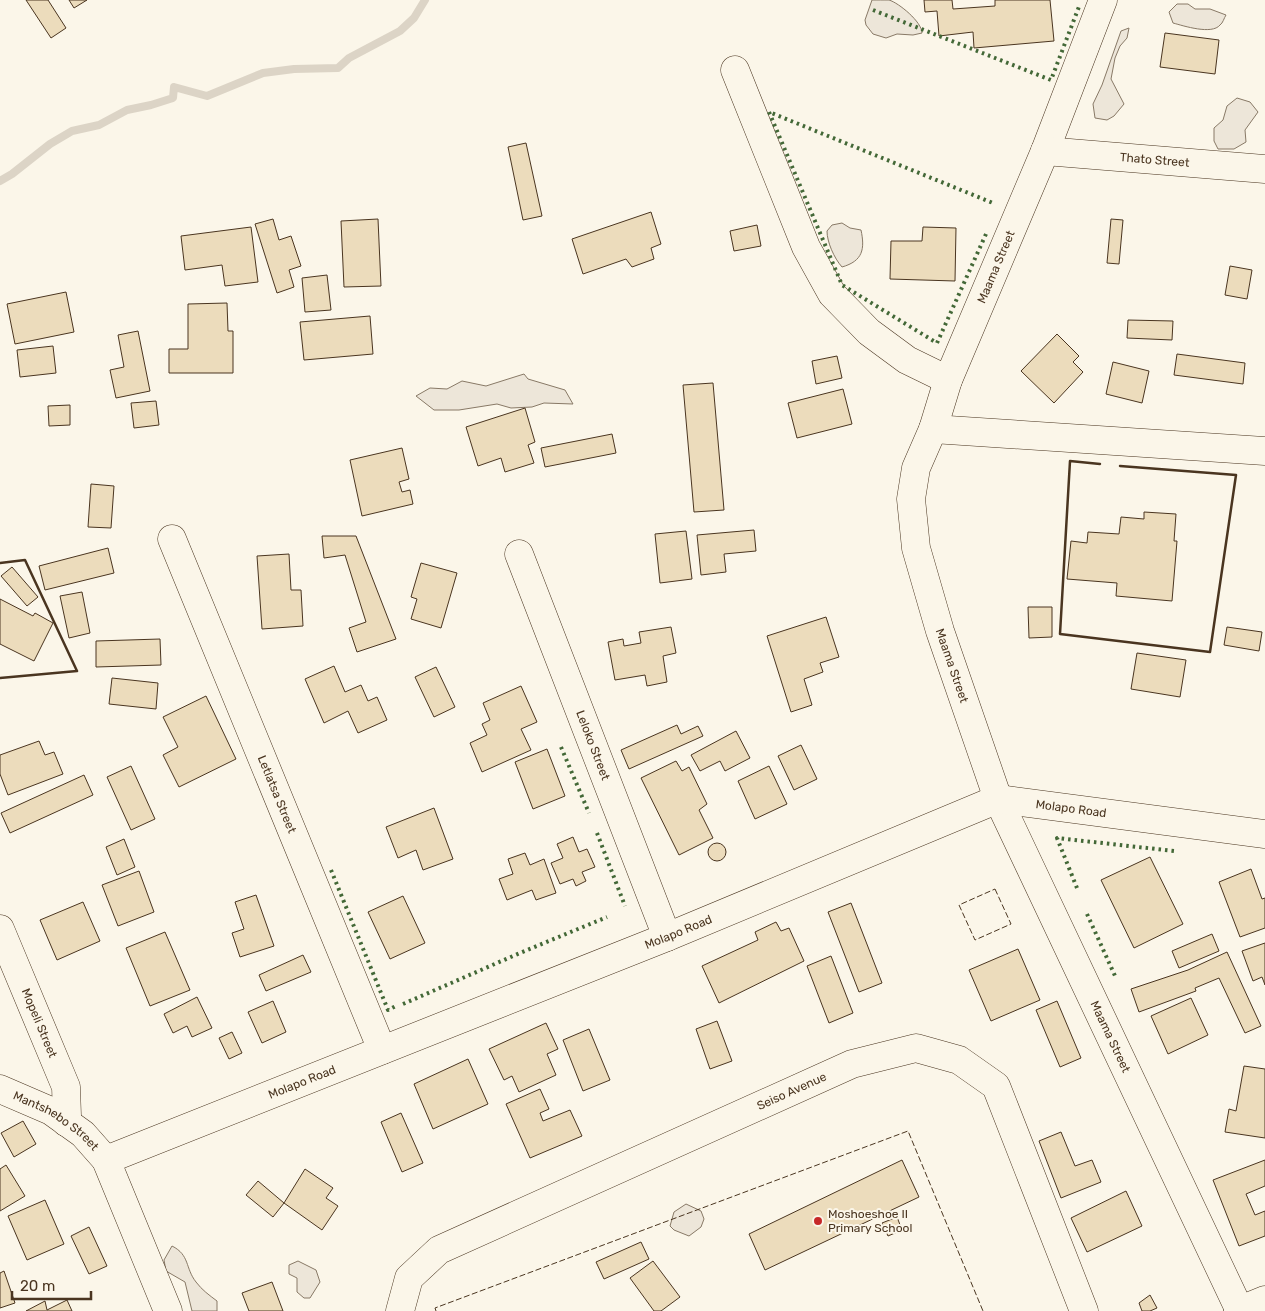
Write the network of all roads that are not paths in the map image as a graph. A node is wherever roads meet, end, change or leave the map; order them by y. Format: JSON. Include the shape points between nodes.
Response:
{"nodes":[{"id":1,"x":1103,"y":0,"type":"edge"},
{"id":2,"x":735,"y":70,"type":"dead end"},
{"id":3,"x":1045,"y":151,"type":"junction"},
{"id":4,"x":1265,"y":170,"type":"edge"},
{"id":5,"x":948,"y":380,"type":"junction"},
{"id":6,"x":933,"y":429,"type":"junction"},
{"id":7,"x":1265,"y":451,"type":"edge"},
{"id":8,"x":172,"y":539,"type":"dead end"},
{"id":9,"x":518,"y":554,"type":"dead end"},
{"id":10,"x":998,"y":799,"type":"junction"},
{"id":11,"x":1265,"y":834,"type":"edge"},
{"id":12,"x":0,"y":929,"type":"edge"},
{"id":13,"x":667,"y":937,"type":"junction"},
{"id":14,"x":382,"y":1050,"type":"junction"},
{"id":15,"x":0,"y":1089,"type":"edge"},
{"id":16,"x":66,"y":1122,"type":"junction"},
{"id":17,"x":106,"y":1160,"type":"junction"},
{"id":18,"x":1265,"y":1300,"type":"edge"},
{"id":19,"x":168,"y":1311,"type":"edge"},
{"id":20,"x":400,"y":1311,"type":"edge"},
{"id":21,"x":1084,"y":1311,"type":"edge"},
{"id":22,"x":1239,"y":1311,"type":"edge"}],
"edges":[{"from":1,"to":3,"type":"street","name":"Maama Street"},
{"from":2,"to":5,"type":"street","via":[[806,247],[832,294],[869,332],[907,360]]},
{"from":3,"to":4,"type":"street","name":"Thato Street"},
{"from":3,"to":5,"type":"street","name":"Maama Street"},
{"from":5,"to":6,"type":"street","name":"Maama Street"},
{"from":6,"to":7,"type":"street"},
{"from":6,"to":10,"type":"street","name":"Maama Street","via":[[916,468],[911,499],[916,548],[940,631]]},
{"from":8,"to":14,"type":"street","name":"Letlatsa Street"},
{"from":9,"to":13,"type":"street","name":"Leloko Street"},
{"from":10,"to":11,"type":"street","name":"Molapo Road"},
{"from":10,"to":13,"type":"street","name":"Molapo Road"},
{"from":10,"to":22,"type":"street","name":"Maama Street"},
{"from":12,"to":16,"type":"street","name":"Mopeli Street","via":[[66,1087]]},
{"from":13,"to":14,"type":"street","name":"Molapo Road"},
{"from":14,"to":17,"type":"street","name":"Molapo Road"},
{"from":15,"to":16,"type":"street","name":"Mantshebo Street","via":[[51,1111]]},
{"from":16,"to":17,"type":"street","name":"Mantshebo Street"},
{"from":17,"to":19,"type":"street"},
{"from":18,"to":22,"type":"street"},
{"from":20,"to":21,"type":"street","name":"Seiso Avenue","via":[[409,1278],[439,1250],[852,1064],[916,1048],[959,1060],[996,1086]]}]}
